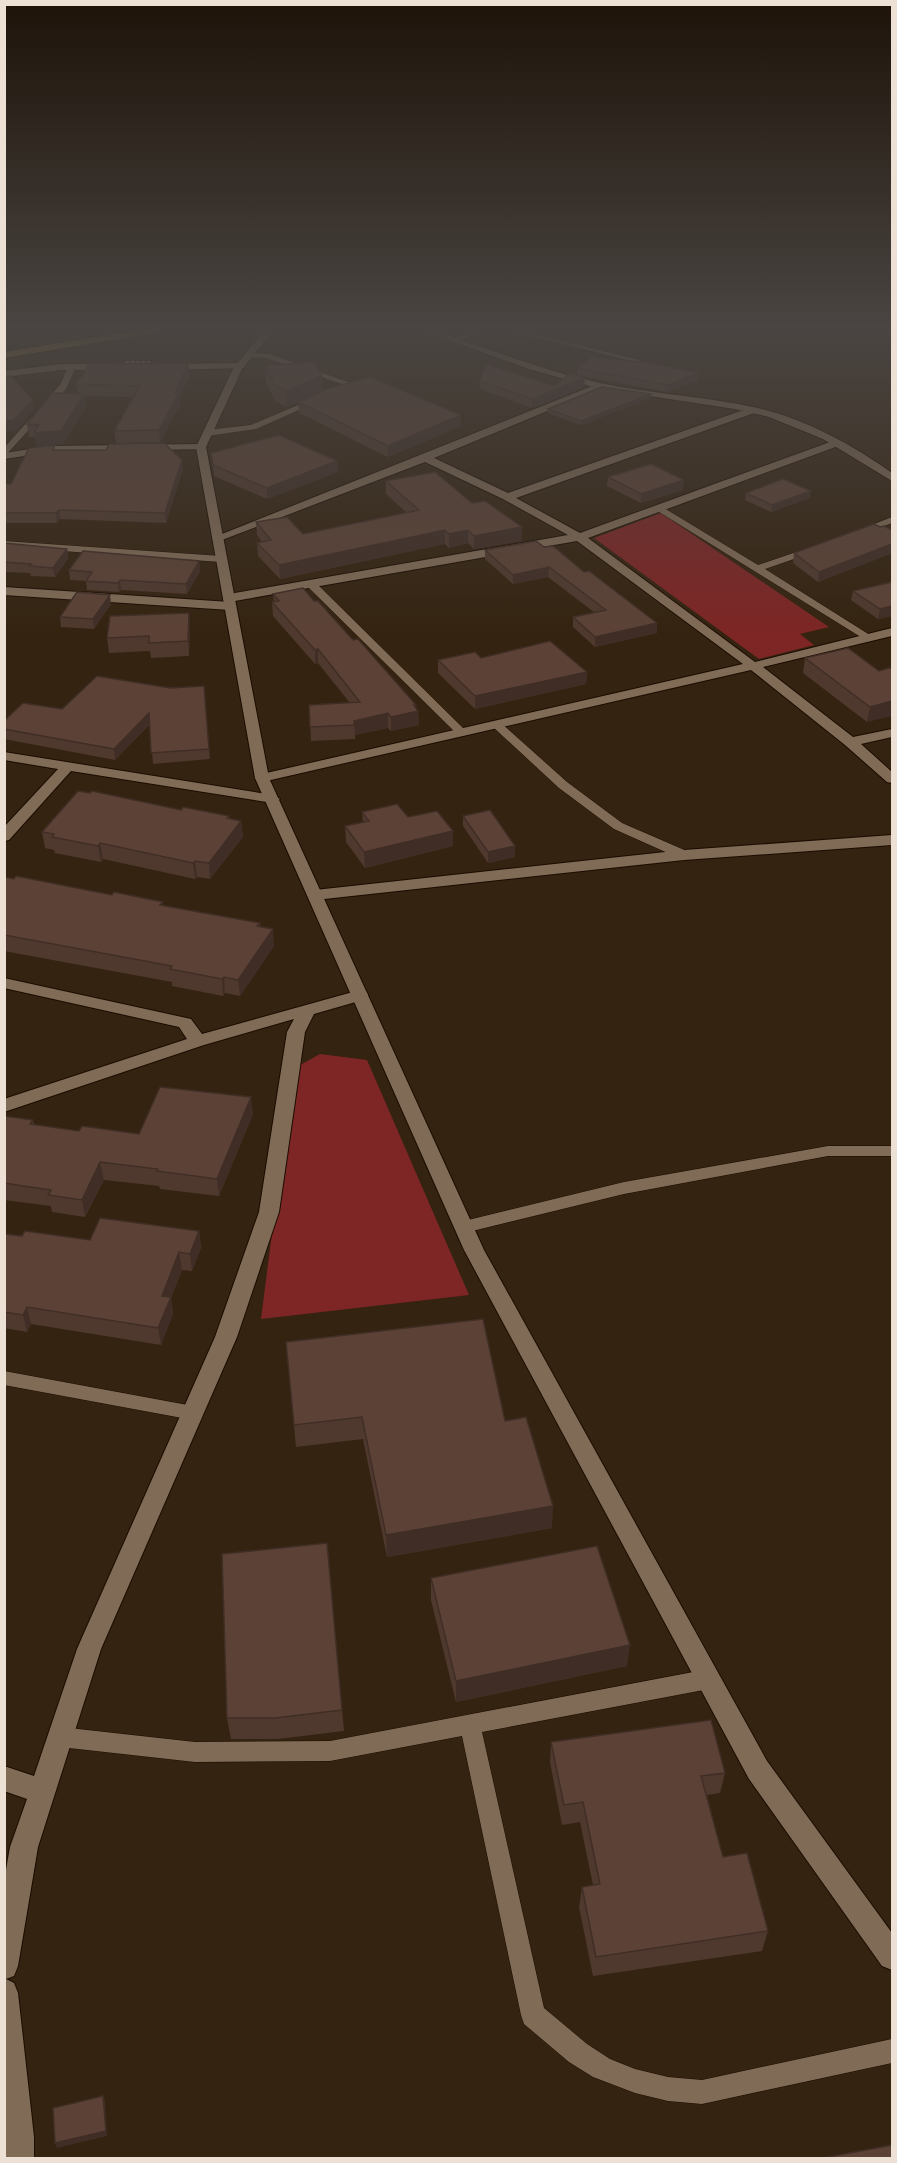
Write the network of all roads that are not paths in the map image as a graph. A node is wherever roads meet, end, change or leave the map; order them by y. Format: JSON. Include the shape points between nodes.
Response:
{"nodes":[{"id":1,"x":25,"y":430,"type":"edge"},
{"id":2,"x":208,"y":430,"type":"edge"},
{"id":3,"x":242,"y":430,"type":"edge"},
{"id":4,"x":493,"y":430,"type":"edge"},
{"id":5,"x":697,"y":430,"type":"edge"},
{"id":6,"x":809,"y":430,"type":"edge"},
{"id":7,"x":204,"y":440,"type":"junction"},
{"id":8,"x":837,"y":443,"type":"junction"},
{"id":9,"x":4,"y":455,"type":"edge"},
{"id":10,"x":425,"y":458,"type":"junction"},
{"id":11,"x":892,"y":478,"type":"edge"},
{"id":12,"x":507,"y":497,"type":"junction"},
{"id":13,"x":658,"y":508,"type":"junction"},
{"id":14,"x":892,"y":520,"type":"edge"},
{"id":15,"x":851,"y":535,"type":"edge"},
{"id":16,"x":579,"y":537,"type":"junction"},
{"id":17,"x":218,"y":538,"type":"junction"},
{"id":18,"x":4,"y":544,"type":"edge"},
{"id":19,"x":820,"y":547,"type":"edge"},
{"id":20,"x":222,"y":559,"type":"junction"},
{"id":21,"x":757,"y":569,"type":"junction"},
{"id":22,"x":311,"y":584,"type":"junction"},
{"id":23,"x":10,"y":591,"type":"edge"},
{"id":24,"x":4,"y":601,"type":"edge"},
{"id":25,"x":229,"y":602,"type":"junction"},
{"id":26,"x":892,"y":632,"type":"edge"},
{"id":27,"x":868,"y":637,"type":"junction"},
{"id":28,"x":753,"y":666,"type":"junction"},
{"id":29,"x":496,"y":724,"type":"junction"},
{"id":30,"x":461,"y":732,"type":"junction"},
{"id":31,"x":892,"y":733,"type":"edge"},
{"id":32,"x":850,"y":742,"type":"junction"},
{"id":33,"x":4,"y":756,"type":"edge"},
{"id":34,"x":68,"y":766,"type":"junction"},
{"id":35,"x":262,"y":778,"type":"junction"},
{"id":36,"x":892,"y":779,"type":"edge"},
{"id":37,"x":273,"y":799,"type":"junction"},
{"id":38,"x":4,"y":837,"type":"edge"},
{"id":39,"x":892,"y":840,"type":"edge"},
{"id":40,"x":684,"y":855,"type":"junction"},
{"id":41,"x":315,"y":895,"type":"junction"},
{"id":42,"x":4,"y":983,"type":"edge"},
{"id":43,"x":360,"y":995,"type":"junction"},
{"id":44,"x":308,"y":1010,"type":"junction"},
{"id":45,"x":198,"y":1041,"type":"junction"},
{"id":46,"x":4,"y":1106,"type":"edge"},
{"id":47,"x":892,"y":1151,"type":"edge"},
{"id":48,"x":464,"y":1227,"type":"junction"},
{"id":49,"x":4,"y":1378,"type":"edge"},
{"id":50,"x":193,"y":1413,"type":"junction"},
{"id":51,"x":709,"y":1679,"type":"junction"},
{"id":52,"x":470,"y":1725,"type":"junction"},
{"id":53,"x":60,"y":1737,"type":"junction"},
{"id":54,"x":4,"y":1778,"type":"edge"},
{"id":55,"x":42,"y":1792,"type":"junction"},
{"id":56,"x":892,"y":1956,"type":"edge"},
{"id":57,"x":4,"y":1966,"type":"edge"},
{"id":58,"x":4,"y":1993,"type":"edge"},
{"id":59,"x":892,"y":2051,"type":"edge"},
{"id":60,"x":18,"y":2158,"type":"edge"}],
"edges":[{"from":1,"to":9,"type":"lane"},
{"from":2,"to":7,"type":"street"},
{"from":3,"to":7,"type":"lane"},
{"from":4,"to":10,"type":"street"},
{"from":5,"to":12,"type":"street"},
{"from":6,"to":8,"type":"street"},
{"from":7,"to":9,"type":"street"},
{"from":7,"to":17,"type":"street"},
{"from":8,"to":11,"type":"street"},
{"from":8,"to":13,"type":"street"},
{"from":10,"to":12,"type":"street"},
{"from":10,"to":17,"type":"street"},
{"from":12,"to":16,"type":"street"},
{"from":13,"to":16,"type":"street"},
{"from":13,"to":21,"type":"lane"},
{"from":14,"to":15,"type":"lane"},
{"from":16,"to":22,"type":"street"},
{"from":16,"to":28,"type":"street"},
{"from":17,"to":20,"type":"street"},
{"from":18,"to":20,"type":"lane"},
{"from":19,"to":21,"type":"lane"},
{"from":20,"to":25,"type":"street"},
{"from":21,"to":27,"type":"lane"},
{"from":22,"to":25,"type":"street"},
{"from":22,"to":30,"type":"lane"},
{"from":23,"to":24,"type":"street"},
{"from":23,"to":25,"type":"street"},
{"from":25,"to":35,"type":"street"},
{"from":26,"to":27,"type":"street"},
{"from":27,"to":28,"type":"street"},
{"from":28,"to":29,"type":"street"},
{"from":28,"to":32,"type":"street"},
{"from":29,"to":30,"type":"street"},
{"from":29,"to":40,"type":"lane","via":[[563,785],[618,826]]},
{"from":30,"to":35,"type":"street"},
{"from":31,"to":32,"type":"street"},
{"from":32,"to":36,"type":"street"},
{"from":33,"to":34,"type":"street"},
{"from":34,"to":37,"type":"street"},
{"from":34,"to":38,"type":"street"},
{"from":35,"to":37,"type":"street"},
{"from":37,"to":41,"type":"street"},
{"from":39,"to":40,"type":"street"},
{"from":40,"to":41,"type":"street"},
{"from":41,"to":43,"type":"street"},
{"from":42,"to":45,"type":"street","via":[[184,1023]]},
{"from":43,"to":44,"type":"street"},
{"from":43,"to":48,"type":"street"},
{"from":44,"to":45,"type":"street"},
{"from":44,"to":50,"type":"street","via":[[296,1032],[269,1212],[226,1337]]},
{"from":45,"to":46,"type":"street"},
{"from":47,"to":48,"type":"lane","via":[[816,1153],[624,1188]]},
{"from":48,"to":51,"type":"street"},
{"from":49,"to":50,"type":"lane"},
{"from":50,"to":53,"type":"street","via":[[89,1649]]},
{"from":51,"to":52,"type":"lane"},
{"from":51,"to":56,"type":"street","via":[[758,1770]]},
{"from":52,"to":53,"type":"lane","via":[[330,1751],[195,1752]]},
{"from":52,"to":59,"type":"lane","via":[[533,2015],[570,2047],[602,2068],[635,2081],[702,2092]]},
{"from":53,"to":55,"type":"street"},
{"from":54,"to":55,"type":"street"},
{"from":55,"to":57,"type":"street","via":[[24,1847]]},
{"from":58,"to":60,"type":"street"}]}
